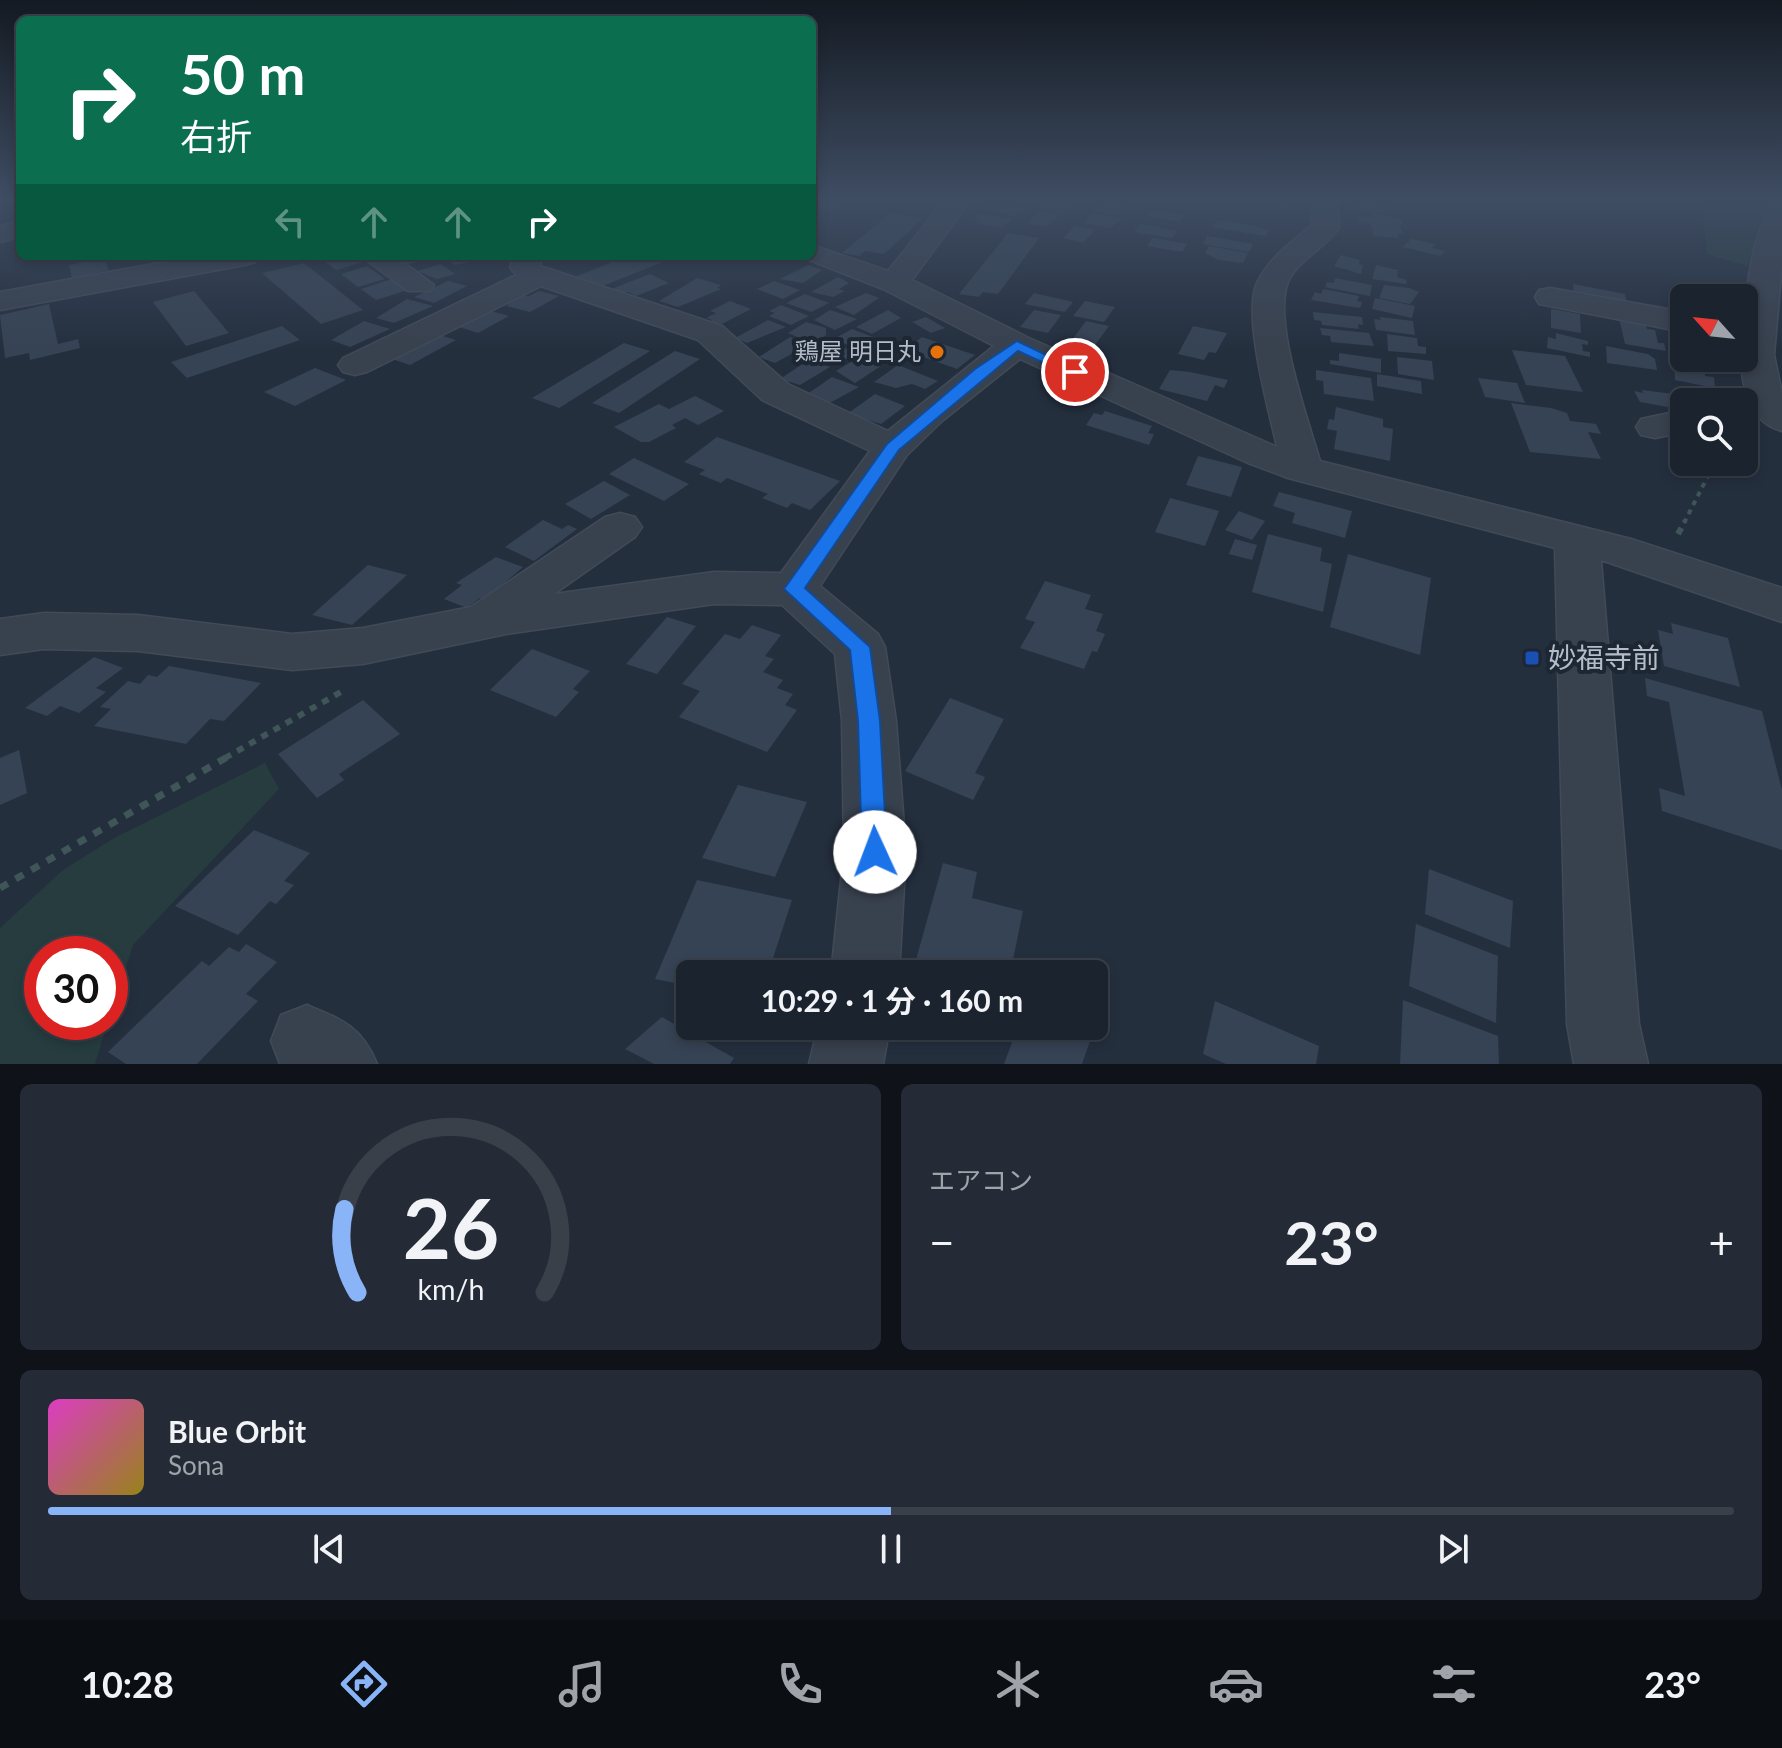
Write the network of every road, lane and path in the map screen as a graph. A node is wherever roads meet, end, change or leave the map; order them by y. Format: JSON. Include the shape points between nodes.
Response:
{"nodes":[{"id":1,"x":919,"y":251,"type":"edge"},
{"id":2,"x":1300,"y":251,"type":"edge"},
{"id":3,"x":1770,"y":251,"type":"edge"},
{"id":4,"x":816,"y":255,"type":"edge"},
{"id":5,"x":191,"y":260,"type":"edge"},
{"id":6,"x":226,"y":260,"type":"edge"},
{"id":7,"x":381,"y":260,"type":"edge"},
{"id":8,"x":532,"y":266,"type":"edge"},
{"id":9,"x":894,"y":283,"type":"junction"},
{"id":10,"x":89,"y":284,"type":"junction"},
{"id":11,"x":419,"y":285,"type":"dead end"},
{"id":12,"x":1550,"y":297,"type":"dead end"},
{"id":13,"x":0,"y":301,"type":"edge"},
{"id":14,"x":1758,"y":304,"type":"edge"},
{"id":15,"x":1670,"y":321,"type":"edge"},
{"id":16,"x":1017,"y":345,"type":"junction"},
{"id":17,"x":355,"y":365,"type":"dead end"},
{"id":18,"x":1757,"y":372,"type":"edge"},
{"id":19,"x":1766,"y":414,"type":"edge"},
{"id":20,"x":893,"y":447,"type":"junction"},
{"id":21,"x":1302,"y":469,"type":"junction"},
{"id":22,"x":1708,"y":476,"type":"edge"},
{"id":23,"x":620,"y":527,"type":"dead end"},
{"id":24,"x":1577,"y":539,"type":"junction"},
{"id":25,"x":1663,"y":564,"type":"junction"},
{"id":26,"x":794,"y":589,"type":"junction"},
{"id":27,"x":1782,"y":605,"type":"edge"},
{"id":28,"x":479,"y":622,"type":"junction"},
{"id":29,"x":0,"y":637,"type":"edge"},
{"id":30,"x":275,"y":730,"type":"dead end"},
{"id":31,"x":0,"y":888,"type":"edge"},
{"id":32,"x":866,"y":960,"type":"edge"},
{"id":33,"x":851,"y":1040,"type":"edge"},
{"id":34,"x":846,"y":1064,"type":"edge"},
{"id":35,"x":1611,"y":1064,"type":"edge"}],
"edges":[{"from":1,"to":9,"type":"street"},
{"from":2,"to":21,"type":"street","via":[[1269,288],[1269,315]]},
{"from":3,"to":14,"type":"street"},
{"from":4,"to":9,"type":"street"},
{"from":5,"to":10,"type":"street"},
{"from":6,"to":10,"type":"street"},
{"from":7,"to":11,"type":"street"},
{"from":8,"to":17,"type":"street"},
{"from":8,"to":20,"type":"street","via":[[710,333],[775,392]]},
{"from":9,"to":16,"type":"street"},
{"from":10,"to":13,"type":"street"},
{"from":12,"to":15,"type":"street","via":[[1604,318]]},
{"from":16,"to":20,"type":"street"},
{"from":16,"to":21,"type":"street","via":[[1219,438]]},
{"from":18,"to":19,"type":"street"},
{"from":20,"to":26,"type":"street"},
{"from":21,"to":24,"type":"street"},
{"from":22,"to":25,"type":"path"},
{"from":23,"to":28,"type":"street"},
{"from":24,"to":25,"type":"street"},
{"from":24,"to":35,"type":"street","via":[[1603,1024]]},
{"from":25,"to":27,"type":"street"},
{"from":26,"to":28,"type":"street","via":[[714,588]]},
{"from":26,"to":32,"type":"street","via":[[860,647],[875,852]]},
{"from":28,"to":29,"type":"street","via":[[363,646],[292,652],[138,633],[44,631]]},
{"from":30,"to":31,"type":"path"},
{"from":33,"to":34,"type":"street"}]}
